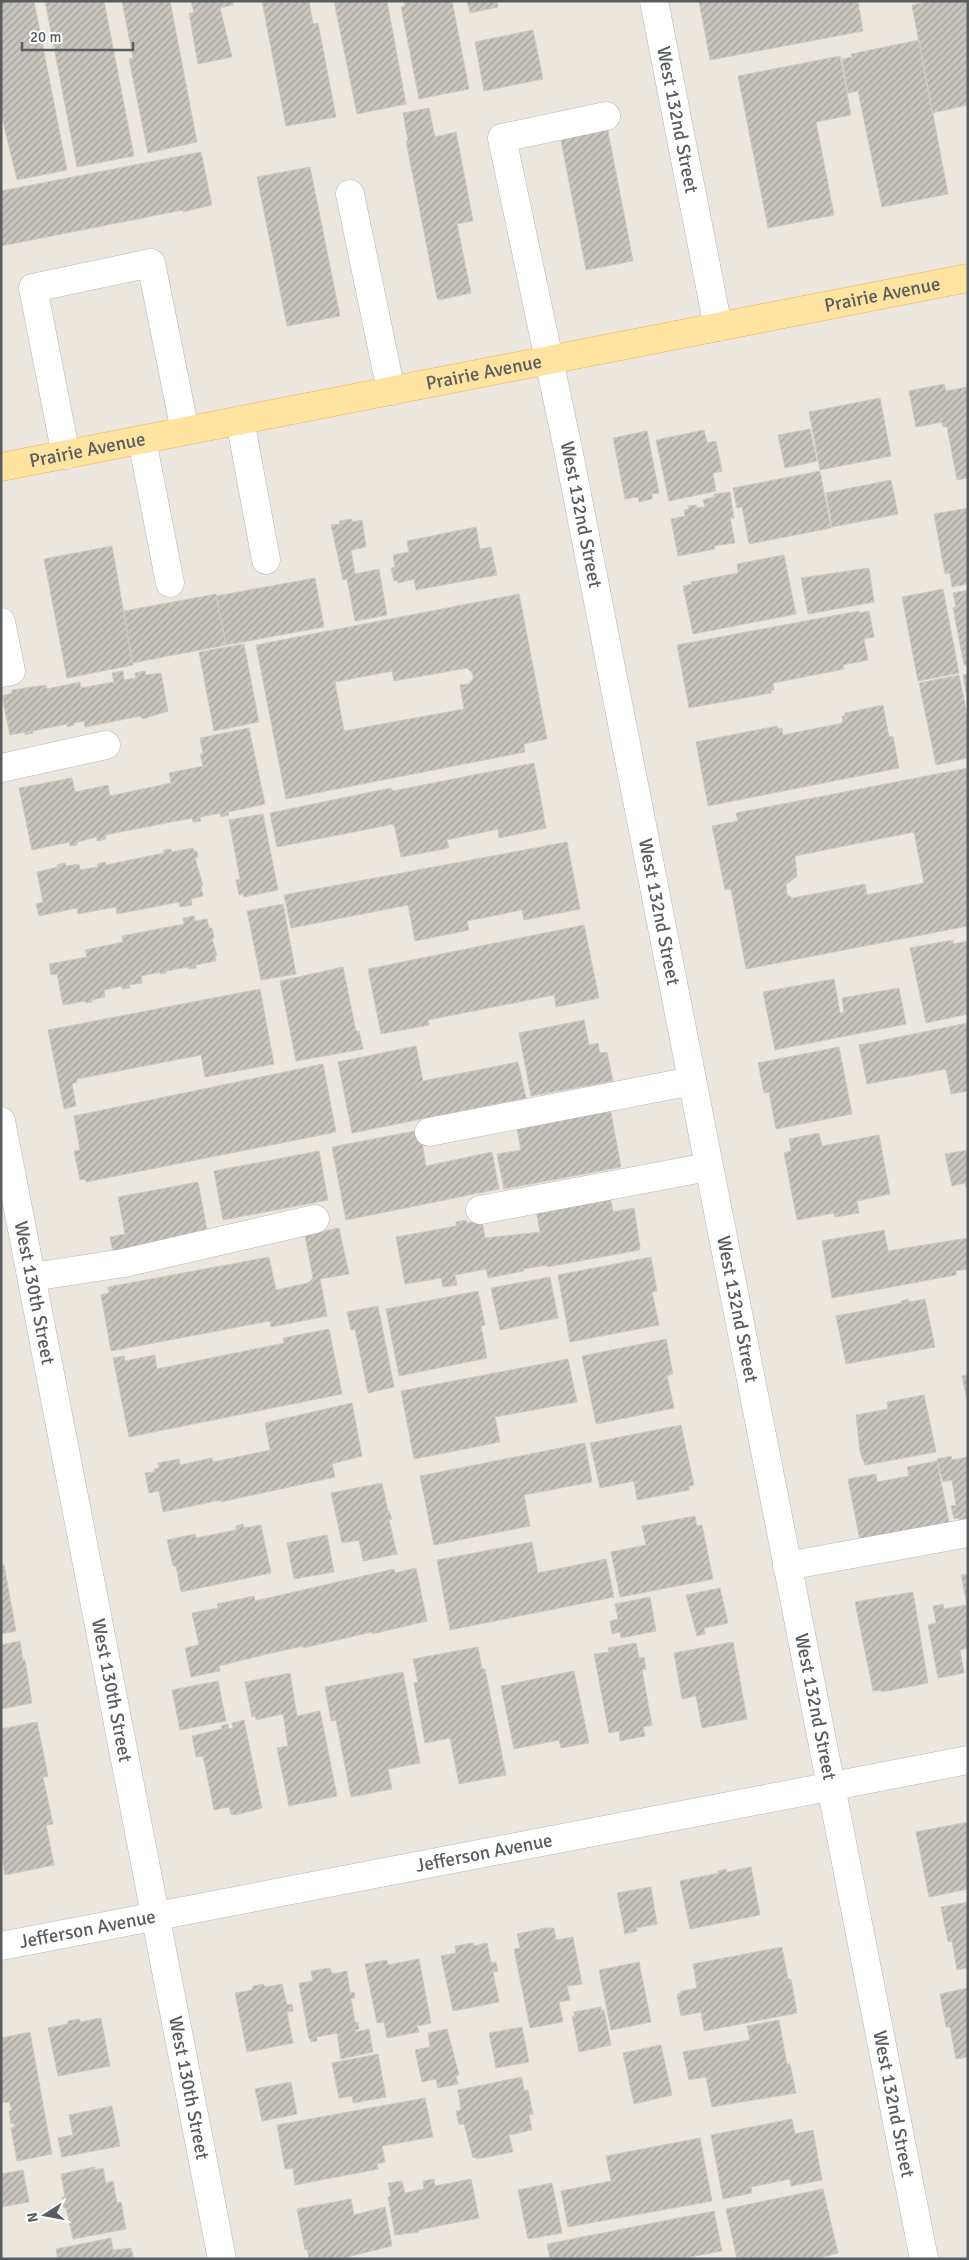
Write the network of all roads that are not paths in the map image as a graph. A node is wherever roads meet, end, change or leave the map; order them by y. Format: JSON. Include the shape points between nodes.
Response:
{"nodes":[{"id":1,"x":654,"y":1,"type":"edge"},
{"id":2,"x":606,"y":116,"type":"dead end"},
{"id":3,"x":350,"y":194,"type":"dead end"},
{"id":4,"x":968,"y":278,"type":"edge"},
{"id":5,"x":718,"y":327,"type":"junction"},
{"id":6,"x":549,"y":360,"type":"junction"},
{"id":7,"x":391,"y":391,"type":"junction"},
{"id":8,"x":240,"y":420,"type":"junction"},
{"id":9,"x":184,"y":431,"type":"junction"},
{"id":10,"x":142,"y":440,"type":"junction"},
{"id":11,"x":66,"y":454,"type":"junction"},
{"id":12,"x":1,"y":467,"type":"edge"},
{"id":13,"x":266,"y":560,"type":"dead end"},
{"id":14,"x":170,"y":583,"type":"dead end"},
{"id":15,"x":1,"y":622,"type":"edge"},
{"id":16,"x":1,"y":673,"type":"edge"},
{"id":17,"x":106,"y":745,"type":"dead end"},
{"id":18,"x":1,"y":768,"type":"edge"},
{"id":19,"x":692,"y":1081,"type":"junction"},
{"id":20,"x":1,"y":1121,"type":"edge"},
{"id":21,"x":429,"y":1132,"type":"dead end"},
{"id":22,"x":708,"y":1167,"type":"junction"},
{"id":23,"x":480,"y":1210,"type":"dead end"},
{"id":24,"x":315,"y":1219,"type":"dead end"},
{"id":25,"x":32,"y":1278,"type":"junction"},
{"id":26,"x":968,"y":1533,"type":"edge"},
{"id":27,"x":787,"y":1566,"type":"junction"},
{"id":28,"x":968,"y":1760,"type":"edge"},
{"id":29,"x":830,"y":1785,"type":"junction"},
{"id":30,"x":156,"y":1917,"type":"junction"},
{"id":31,"x":1,"y":1946,"type":"edge"},
{"id":32,"x":222,"y":2259,"type":"edge"},
{"id":33,"x":924,"y":2259,"type":"edge"}],
"edges":[{"from":1,"to":5,"type":"street","name":"West 132nd Street"},
{"from":2,"to":6,"type":"street","name":"West 132nd Street","via":[[502,138]]},
{"from":3,"to":7,"type":"street"},
{"from":4,"to":5,"type":"main road","name":"Prairie Avenue"},
{"from":5,"to":6,"type":"main road","name":"Prairie Avenue"},
{"from":6,"to":7,"type":"main road","name":"Prairie Avenue"},
{"from":6,"to":19,"type":"street","name":"West 132nd Street"},
{"from":7,"to":8,"type":"main road","name":"Prairie Avenue"},
{"from":8,"to":9,"type":"main road","name":"Prairie Avenue"},
{"from":8,"to":13,"type":"street"},
{"from":9,"to":10,"type":"main road","name":"Prairie Avenue"},
{"from":9,"to":11,"type":"street","via":[[151,263],[33,288]]},
{"from":10,"to":11,"type":"main road","name":"Prairie Avenue"},
{"from":10,"to":14,"type":"street"},
{"from":11,"to":12,"type":"main road","name":"Prairie Avenue"},
{"from":15,"to":16,"type":"street","via":[[11,671]]},
{"from":17,"to":18,"type":"street"},
{"from":19,"to":21,"type":"street"},
{"from":19,"to":22,"type":"street","name":"West 132nd Street"},
{"from":20,"to":25,"type":"street","name":"West 130th Street"},
{"from":22,"to":23,"type":"street"},
{"from":22,"to":27,"type":"street","name":"West 132nd Street"},
{"from":24,"to":25,"type":"street","via":[[124,1263]]},
{"from":25,"to":30,"type":"street","name":"West 130th Street"},
{"from":26,"to":27,"type":"street"},
{"from":27,"to":29,"type":"street","name":"West 132nd Street"},
{"from":28,"to":29,"type":"street","name":"Jefferson Avenue"},
{"from":29,"to":30,"type":"street","name":"Jefferson Avenue"},
{"from":29,"to":33,"type":"street","name":"West 132nd Street"},
{"from":30,"to":31,"type":"street","name":"Jefferson Avenue"},
{"from":30,"to":32,"type":"street","name":"West 130th Street"}]}
